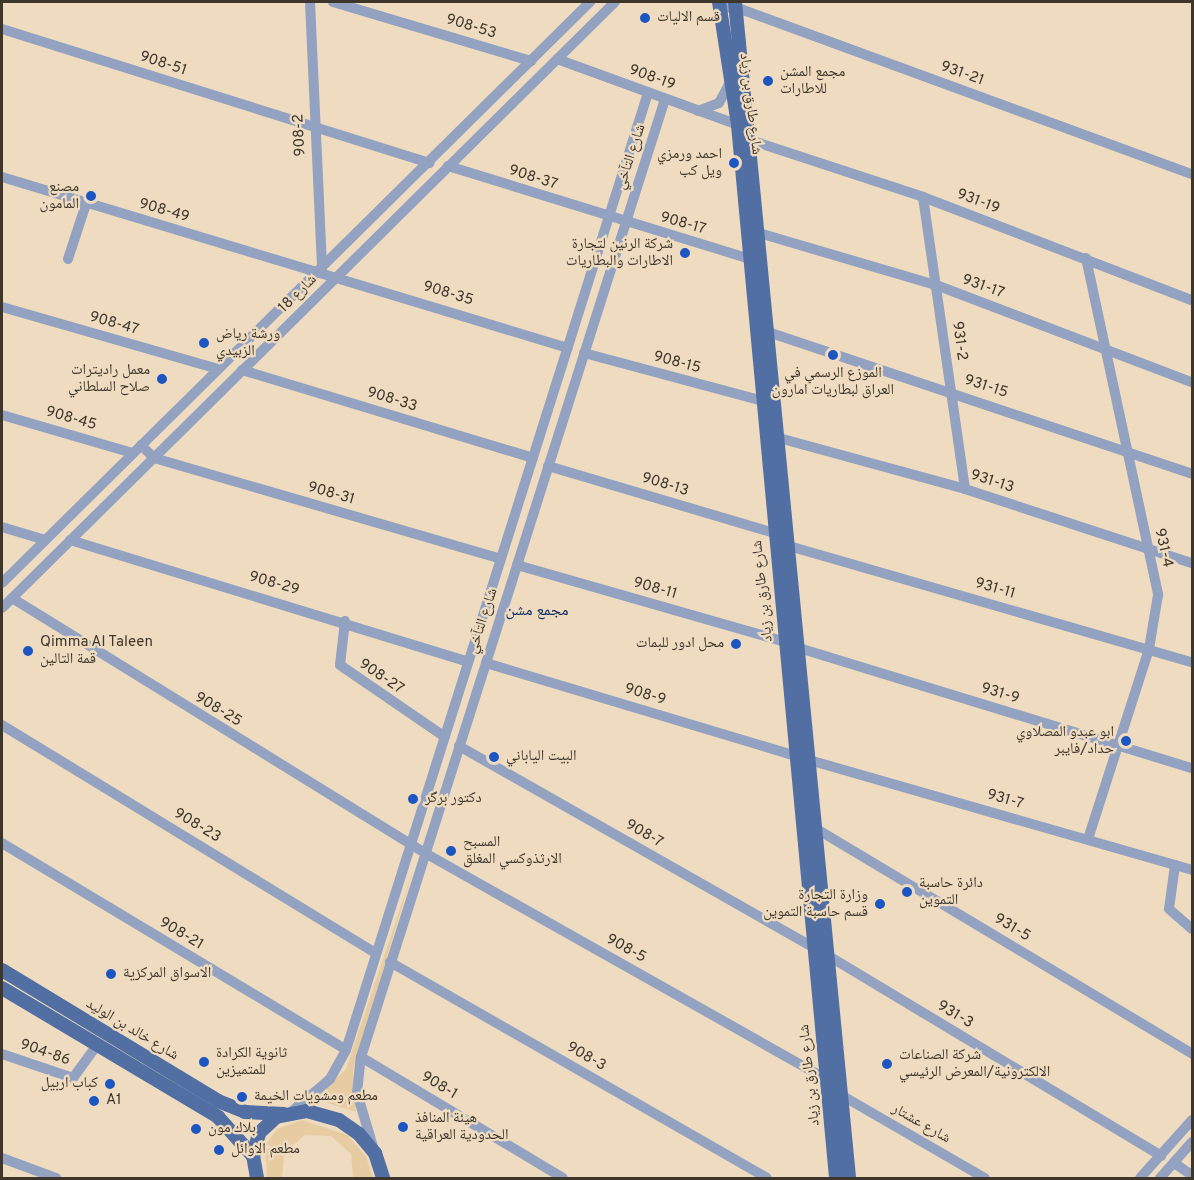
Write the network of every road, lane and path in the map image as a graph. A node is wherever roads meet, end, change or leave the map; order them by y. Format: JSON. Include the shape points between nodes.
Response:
{"nodes":[{"id":1,"x":310,"y":2,"type":"edge"},
{"id":2,"x":333,"y":2,"type":"edge"},
{"id":3,"x":590,"y":2,"type":"edge"},
{"id":4,"x":613,"y":2,"type":"edge"},
{"id":5,"x":735,"y":4,"type":"edge"},
{"id":6,"x":719,"y":5,"type":"edge"},
{"id":7,"x":2,"y":29,"type":"edge"},
{"id":8,"x":556,"y":59,"type":"junction"},
{"id":9,"x":531,"y":61,"type":"junction"},
{"id":10,"x":732,"y":76,"type":"junction"},
{"id":11,"x":648,"y":93,"type":"junction"},
{"id":12,"x":665,"y":99,"type":"junction"},
{"id":13,"x":698,"y":111,"type":"junction"},
{"id":14,"x":738,"y":125,"type":"junction"},
{"id":15,"x":315,"y":129,"type":"junction"},
{"id":16,"x":750,"y":140,"type":"junction"},
{"id":17,"x":429,"y":163,"type":"junction"},
{"id":18,"x":448,"y":166,"type":"junction"},
{"id":19,"x":1192,"y":174,"type":"edge"},
{"id":20,"x":2,"y":177,"type":"edge"},
{"id":21,"x":923,"y":197,"type":"junction"},
{"id":22,"x":86,"y":204,"type":"junction"},
{"id":23,"x":609,"y":218,"type":"junction"},
{"id":24,"x":626,"y":224,"type":"junction"},
{"id":25,"x":759,"y":233,"type":"junction"},
{"id":26,"x":1086,"y":258,"type":"junction"},
{"id":27,"x":68,"y":259,"type":"dead end"},
{"id":28,"x":750,"y":259,"type":"junction"},
{"id":29,"x":320,"y":270,"type":"junction"},
{"id":30,"x":338,"y":275,"type":"junction"},
{"id":31,"x":936,"y":285,"type":"junction"},
{"id":32,"x":1192,"y":300,"type":"edge"},
{"id":33,"x":2,"y":307,"type":"edge"},
{"id":34,"x":768,"y":332,"type":"junction"},
{"id":35,"x":1105,"y":347,"type":"junction"},
{"id":36,"x":568,"y":348,"type":"junction"},
{"id":37,"x":584,"y":353,"type":"junction"},
{"id":38,"x":218,"y":369,"type":"junction"},
{"id":39,"x":242,"y":370,"type":"junction"},
{"id":40,"x":1192,"y":382,"type":"edge"},
{"id":41,"x":951,"y":392,"type":"junction"},
{"id":42,"x":763,"y":401,"type":"junction"},
{"id":43,"x":2,"y":415,"type":"edge"},
{"id":44,"x":779,"y":438,"type":"junction"},
{"id":45,"x":137,"y":449,"type":"junction"},
{"id":46,"x":1125,"y":449,"type":"junction"},
{"id":47,"x":154,"y":458,"type":"junction"},
{"id":48,"x":533,"y":458,"type":"junction"},
{"id":49,"x":548,"y":466,"type":"junction"},
{"id":50,"x":1192,"y":474,"type":"edge"},
{"id":51,"x":965,"y":489,"type":"junction"},
{"id":52,"x":516,"y":511,"type":"junction"},
{"id":53,"x":533,"y":515,"type":"junction"},
{"id":54,"x":2,"y":527,"type":"edge"},
{"id":55,"x":774,"y":533,"type":"junction"},
{"id":56,"x":45,"y":540,"type":"junction"},
{"id":57,"x":70,"y":540,"type":"junction"},
{"id":58,"x":789,"y":546,"type":"junction"},
{"id":59,"x":1148,"y":550,"type":"junction"},
{"id":60,"x":501,"y":559,"type":"junction"},
{"id":61,"x":1192,"y":563,"type":"edge"},
{"id":62,"x":517,"y":565,"type":"junction"},
{"id":63,"x":2,"y":583,"type":"edge"},
{"id":64,"x":6,"y":600,"type":"edge"},
{"id":65,"x":345,"y":621,"type":"junction"},
{"id":66,"x":785,"y":642,"type":"junction"},
{"id":67,"x":799,"y":648,"type":"junction"},
{"id":68,"x":1149,"y":649,"type":"junction"},
{"id":69,"x":1192,"y":662,"type":"edge"},
{"id":70,"x":468,"y":663,"type":"junction"},
{"id":71,"x":486,"y":663,"type":"junction"},
{"id":72,"x":2,"y":725,"type":"edge"},
{"id":73,"x":445,"y":737,"type":"junction"},
{"id":74,"x":1117,"y":745,"type":"junction"},
{"id":75,"x":459,"y":746,"type":"junction"},
{"id":76,"x":803,"y":758,"type":"junction"},
{"id":77,"x":1192,"y":768,"type":"edge"},
{"id":78,"x":815,"y":828,"type":"junction"},
{"id":79,"x":1088,"y":839,"type":"junction"},
{"id":80,"x":2,"y":843,"type":"edge"},
{"id":81,"x":411,"y":844,"type":"junction"},
{"id":82,"x":425,"y":853,"type":"junction"},
{"id":83,"x":1175,"y":865,"type":"junction"},
{"id":84,"x":1192,"y":870,"type":"edge"},
{"id":85,"x":1192,"y":929,"type":"edge"},
{"id":86,"x":814,"y":948,"type":"junction"},
{"id":87,"x":376,"y":953,"type":"junction"},
{"id":88,"x":827,"y":955,"type":"junction"},
{"id":89,"x":390,"y":962,"type":"junction"},
{"id":90,"x":2,"y":970,"type":"edge"},
{"id":91,"x":2,"y":988,"type":"edge"},
{"id":92,"x":97,"y":1045,"type":"junction"},
{"id":93,"x":346,"y":1050,"type":"junction"},
{"id":94,"x":2,"y":1054,"type":"edge"},
{"id":95,"x":1192,"y":1054,"type":"edge"},
{"id":96,"x":361,"y":1057,"type":"junction"},
{"id":97,"x":826,"y":1080,"type":"junction"},
{"id":98,"x":841,"y":1095,"type":"junction"},
{"id":99,"x":287,"y":1113,"type":"junction"},
{"id":100,"x":1191,"y":1125,"type":"edge"},
{"id":101,"x":1192,"y":1142,"type":"edge"},
{"id":102,"x":375,"y":1153,"type":"junction"},
{"id":103,"x":253,"y":1156,"type":"junction"},
{"id":104,"x":1161,"y":1156,"type":"junction"},
{"id":105,"x":2,"y":1158,"type":"edge"},
{"id":106,"x":1174,"y":1163,"type":"junction"},
{"id":107,"x":1192,"y":1175,"type":"edge"},
{"id":108,"x":383,"y":1177,"type":"edge"},
{"id":109,"x":56,"y":1179,"type":"edge"},
{"id":110,"x":257,"y":1179,"type":"edge"},
{"id":111,"x":563,"y":1179,"type":"edge"},
{"id":112,"x":767,"y":1179,"type":"edge"},
{"id":113,"x":837,"y":1179,"type":"edge"},
{"id":114,"x":849,"y":1179,"type":"edge"},
{"id":115,"x":985,"y":1179,"type":"edge"},
{"id":116,"x":1140,"y":1179,"type":"edge"},
{"id":117,"x":1160,"y":1179,"type":"edge"}],
"edges":[{"from":1,"to":15,"type":"street","name":"908-2"},
{"from":2,"to":9,"type":"street","name":"908-53"},
{"from":3,"to":9,"type":"street","name":"شارع 18"},
{"from":4,"to":8,"type":"street","name":"شارع 18"},
{"from":5,"to":6,"type":"street","name":"931-21"},
{"from":5,"to":16,"type":"main road","name":"شارع طارق بن زياد"},
{"from":5,"to":19,"type":"street","name":"931-21"},
{"from":6,"to":10,"type":"main road","name":"شارع طارق بن زياد"},
{"from":7,"to":15,"type":"street","name":"908-51"},
{"from":8,"to":11,"type":"street","name":"908-19"},
{"from":8,"to":18,"type":"street","name":"شارع 18"},
{"from":9,"to":17,"type":"street","name":"شارع 18"},
{"from":10,"to":13,"type":"street","via":[[723,99]]},
{"from":10,"to":14,"type":"main road","name":"شارع طارق بن زياد"},
{"from":11,"to":12,"type":"street","name":"908-19"},
{"from":11,"to":23,"type":"street","name":"شارع التآخي"},
{"from":12,"to":13,"type":"street","name":"908-19"},
{"from":12,"to":24,"type":"street","name":"شارع التآخي"},
{"from":13,"to":14,"type":"street","name":"908-19"},
{"from":14,"to":28,"type":"main road","name":"شارع طارق بن زياد"},
{"from":15,"to":17,"type":"street"},
{"from":15,"to":29,"type":"street","name":"908-2"},
{"from":16,"to":21,"type":"street","name":"931-19"},
{"from":16,"to":25,"type":"main road","name":"شارع طارق بن زياد"},
{"from":17,"to":29,"type":"street","name":"شارع 18"},
{"from":18,"to":23,"type":"street","name":"908-37"},
{"from":18,"to":30,"type":"street","name":"شارع 18"},
{"from":20,"to":22,"type":"street","name":"908-49"},
{"from":21,"to":26,"type":"street","name":"931-19"},
{"from":21,"to":31,"type":"street","name":"931-2"},
{"from":22,"to":27,"type":"street"},
{"from":22,"to":29,"type":"street","name":"908-49"},
{"from":23,"to":24,"type":"street","name":"908-17"},
{"from":23,"to":36,"type":"street","name":"شارع التآخي"},
{"from":24,"to":28,"type":"street","name":"908-17"},
{"from":24,"to":37,"type":"street","name":"شارع التآخي"},
{"from":25,"to":31,"type":"street","name":"931-17"},
{"from":25,"to":34,"type":"main road","name":"شارع طارق بن زياد"},
{"from":26,"to":32,"type":"street","name":"931-19"},
{"from":26,"to":35,"type":"street","name":"931-4"},
{"from":28,"to":42,"type":"main road","name":"شارع طارق بن زياد"},
{"from":29,"to":30,"type":"street","name":"908-35"},
{"from":29,"to":38,"type":"street","name":"شارع 18"},
{"from":30,"to":36,"type":"street","name":"908-35"},
{"from":30,"to":39,"type":"street","name":"شارع 18"},
{"from":31,"to":35,"type":"street","name":"931-17"},
{"from":31,"to":41,"type":"street","name":"931-2"},
{"from":33,"to":38,"type":"street","name":"908-47"},
{"from":34,"to":41,"type":"street","name":"931-15"},
{"from":34,"to":44,"type":"main road","name":"شارع طارق بن زياد"},
{"from":35,"to":40,"type":"street","name":"931-17"},
{"from":35,"to":46,"type":"street","name":"931-4"},
{"from":36,"to":48,"type":"street","name":"شارع التآخي"},
{"from":37,"to":42,"type":"street","name":"908-15"},
{"from":37,"to":49,"type":"street","name":"شارع التآخي"},
{"from":38,"to":45,"type":"street","name":"شارع 18"},
{"from":39,"to":47,"type":"street","name":"شارع 18"},
{"from":39,"to":48,"type":"street","name":"908-33"},
{"from":41,"to":46,"type":"street","name":"931-15"},
{"from":41,"to":51,"type":"street","name":"931-2"},
{"from":42,"to":55,"type":"main road","name":"شارع طارق بن زياد"},
{"from":43,"to":45,"type":"street","name":"908-45"},
{"from":44,"to":51,"type":"street","name":"931-13"},
{"from":44,"to":58,"type":"main road","name":"شارع طارق بن زياد"},
{"from":45,"to":47,"type":"street"},
{"from":45,"to":56,"type":"street","name":"شارع 18"},
{"from":46,"to":50,"type":"street","name":"931-15"},
{"from":46,"to":59,"type":"street","name":"931-4"},
{"from":47,"to":57,"type":"street","name":"شارع 18"},
{"from":47,"to":60,"type":"street","name":"908-31"},
{"from":48,"to":52,"type":"street","name":"شارع التآخي"},
{"from":49,"to":53,"type":"street","name":"شارع التآخي"},
{"from":49,"to":55,"type":"street","name":"908-13"},
{"from":51,"to":59,"type":"street","name":"931-13"},
{"from":52,"to":53,"type":"street"},
{"from":52,"to":60,"type":"street","name":"شارع التآخي"},
{"from":53,"to":62,"type":"street","name":"شارع التآخي"},
{"from":54,"to":56,"type":"street"},
{"from":55,"to":66,"type":"main road","name":"شارع طارق بن زياد"},
{"from":56,"to":63,"type":"street","name":"شارع 18"},
{"from":57,"to":64,"type":"street","name":"شارع 18"},
{"from":57,"to":65,"type":"street","name":"908-29"},
{"from":58,"to":67,"type":"main road","name":"شارع طارق بن زياد"},
{"from":58,"to":68,"type":"street","name":"931-11"},
{"from":59,"to":61,"type":"street","name":"931-13"},
{"from":59,"to":68,"type":"street","name":"931-4","via":[[1158,595]]},
{"from":60,"to":70,"type":"street","name":"شارع التآخي"},
{"from":62,"to":66,"type":"street","name":"908-11"},
{"from":62,"to":71,"type":"street","name":"شارع التآخي"},
{"from":64,"to":81,"type":"street","name":"908-25"},
{"from":65,"to":70,"type":"street","name":"908-29"},
{"from":65,"to":73,"type":"street","name":"908-27","via":[[340,665]]},
{"from":66,"to":76,"type":"main road","name":"شارع طارق بن زياد"},
{"from":67,"to":74,"type":"street","name":"931-9"},
{"from":67,"to":76,"type":"main road","name":"شارع طارق بن زياد"},
{"from":68,"to":69,"type":"street","name":"931-11"},
{"from":68,"to":74,"type":"street","name":"931-4"},
{"from":70,"to":73,"type":"street","name":"شارع التآخي"},
{"from":71,"to":75,"type":"street","name":"شارع التآخي"},
{"from":71,"to":76,"type":"street","name":"908-9"},
{"from":72,"to":87,"type":"street","name":"908-23"},
{"from":73,"to":81,"type":"street","name":"شارع التآخي"},
{"from":74,"to":77,"type":"street","name":"931-9"},
{"from":74,"to":79,"type":"street","name":"931-4"},
{"from":75,"to":82,"type":"street","name":"شارع التآخي"},
{"from":75,"to":86,"type":"street","name":"908-7"},
{"from":76,"to":78,"type":"main road","name":"شارع طارق بن زياد"},
{"from":76,"to":79,"type":"street","name":"931-7"},
{"from":76,"to":86,"type":"main road","name":"شارع طارق بن زياد"},
{"from":78,"to":88,"type":"main road","name":"شارع طارق بن زياد"},
{"from":78,"to":95,"type":"street","name":"931-5"},
{"from":79,"to":83,"type":"street","name":"931-7"},
{"from":80,"to":93,"type":"street","name":"908-21"},
{"from":81,"to":82,"type":"street","name":"908-5"},
{"from":81,"to":87,"type":"street","name":"شارع التآخي"},
{"from":82,"to":89,"type":"street","name":"شارع التآخي"},
{"from":82,"to":97,"type":"street","name":"908-5"},
{"from":83,"to":84,"type":"street","name":"931-7"},
{"from":83,"to":85,"type":"street","via":[[1169,909]]},
{"from":86,"to":97,"type":"main road","name":"شارع طارق بن زياد"},
{"from":87,"to":93,"type":"street","name":"شارع التآخي"},
{"from":88,"to":98,"type":"main road","name":"شارع طارق بن زياد"},
{"from":88,"to":104,"type":"street","name":"931-3"},
{"from":89,"to":96,"type":"street","name":"شارع التآخي"},
{"from":89,"to":112,"type":"street","name":"908-3"},
{"from":90,"to":99,"type":"main road","name":"شارع خالد بن الوليد","via":[[218,1101],[245,1112]]},
{"from":91,"to":92,"type":"main road","name":"شارع خالد بن الوليد"},
{"from":92,"to":94,"type":"street","name":"904-86","via":[[73,1078]]},
{"from":92,"to":103,"type":"main road","name":"شارع خالد بن الوليد","via":[[218,1117]]},
{"from":93,"to":99,"type":"street","name":"شارع التآخي","via":[[330,1079]]},
{"from":96,"to":102,"type":"street","name":"شارع التآخي","via":[[357,1093]]},
{"from":96,"to":111,"type":"street","name":"908-1"},
{"from":97,"to":113,"type":"main road","name":"شارع طارق بن زياد"},
{"from":98,"to":114,"type":"main road","name":"شارع طارق بن زياد"},
{"from":98,"to":115,"type":"street","name":"شارع عشتار"},
{"from":99,"to":102,"type":"main road","name":"شارع خالد بن الوليد","via":[[339,1120]]},
{"from":99,"to":103,"type":"main road","via":[[259,1133]]},
{"from":100,"to":104,"type":"street"},
{"from":101,"to":106,"type":"street"},
{"from":102,"to":108,"type":"main road"},
{"from":103,"to":110,"type":"main road"},
{"from":104,"to":116,"type":"street"},
{"from":105,"to":109,"type":"street"},
{"from":106,"to":107,"type":"street"},
{"from":106,"to":117,"type":"street"}]}
